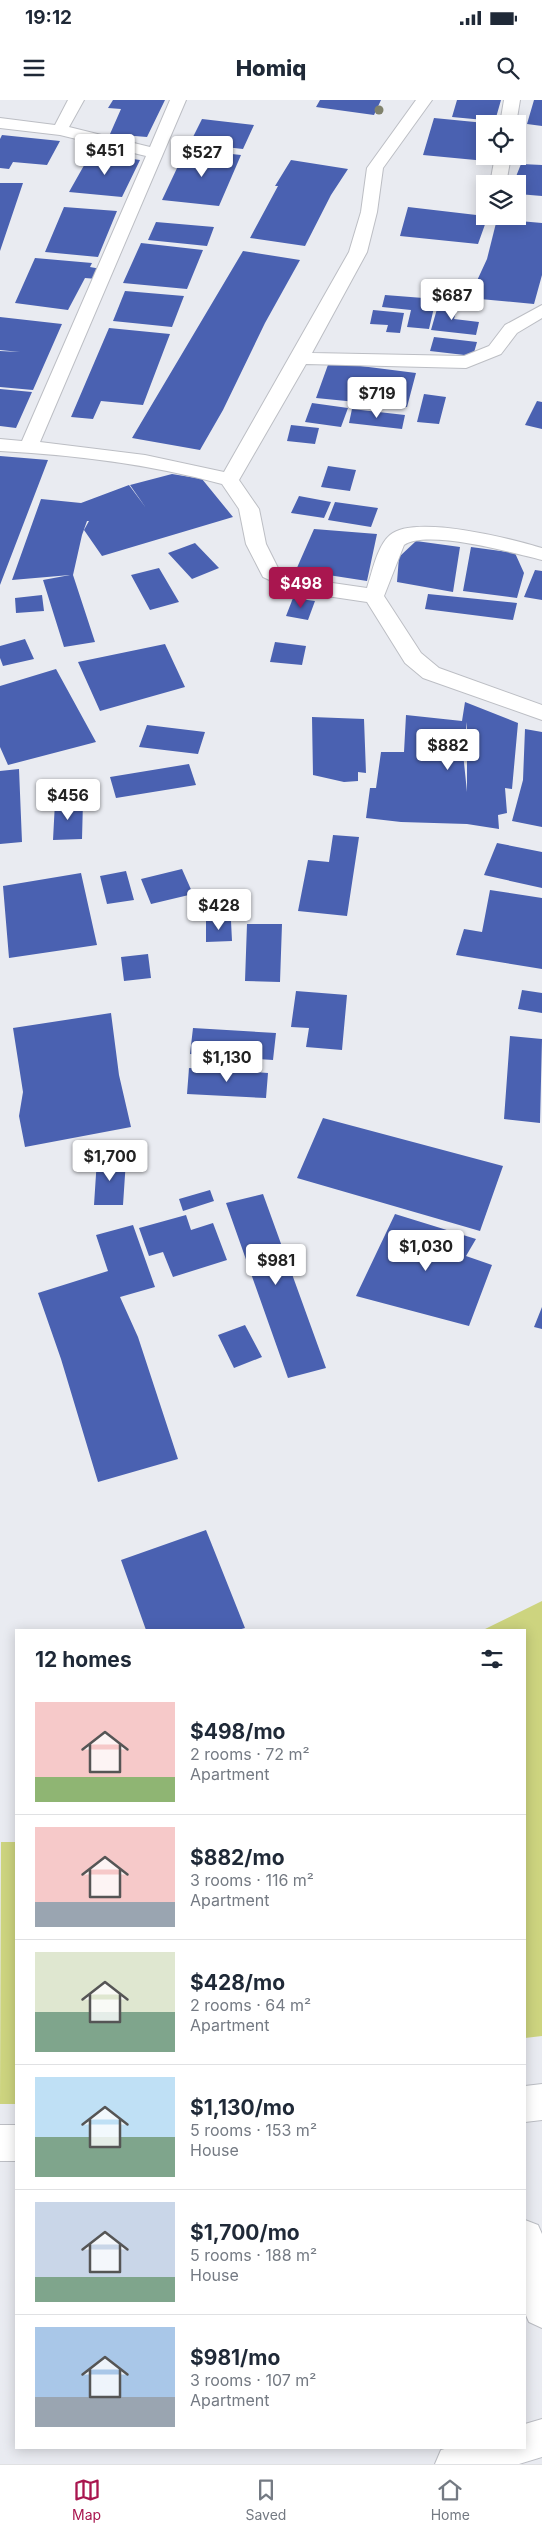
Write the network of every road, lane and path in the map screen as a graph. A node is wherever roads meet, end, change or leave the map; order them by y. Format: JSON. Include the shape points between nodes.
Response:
{"nodes":[{"id":1,"x":76,"y":100,"type":"edge"},
{"id":2,"x":178,"y":100,"type":"edge"},
{"id":3,"x":424,"y":100,"type":"edge"},
{"id":4,"x":512,"y":100,"type":"edge"},
{"id":5,"x":510,"y":115,"type":"edge"},
{"id":6,"x":0,"y":123,"type":"edge"},
{"id":7,"x":60,"y":130,"type":"junction"},
{"id":8,"x":155,"y":153,"type":"junction"},
{"id":9,"x":542,"y":310,"type":"edge"},
{"id":10,"x":300,"y":358,"type":"junction"},
{"id":11,"x":0,"y":445,"type":"edge"},
{"id":12,"x":30,"y":446,"type":"junction"},
{"id":13,"x":229,"y":480,"type":"junction"},
{"id":14,"x":542,"y":554,"type":"edge"},
{"id":15,"x":374,"y":596,"type":"junction"},
{"id":16,"x":542,"y":713,"type":"edge"},
{"id":17,"x":542,"y":2102,"type":"edge"},
{"id":18,"x":526,"y":2104,"type":"edge"},
{"id":19,"x":0,"y":2143,"type":"edge"},
{"id":20,"x":15,"y":2143,"type":"edge"},
{"id":21,"x":526,"y":2242,"type":"edge"},
{"id":22,"x":542,"y":2309,"type":"edge"},
{"id":23,"x":542,"y":2438,"type":"edge"},
{"id":24,"x":526,"y":2444,"type":"edge"},
{"id":25,"x":508,"y":2449,"type":"edge"},
{"id":26,"x":455,"y":2464,"type":"edge"}],
"edges":[{"from":1,"to":7,"type":"street"},
{"from":2,"to":8,"type":"street"},
{"from":3,"to":10,"type":"street","via":[[375,168],[369,212],[358,252]]},
{"from":4,"to":5,"type":"street"},
{"from":6,"to":7,"type":"street"},
{"from":7,"to":8,"type":"street"},
{"from":8,"to":12,"type":"street"},
{"from":9,"to":10,"type":"street","via":[[511,329],[495,350],[466,362]]},
{"from":10,"to":13,"type":"street"},
{"from":11,"to":12,"type":"street"},
{"from":12,"to":13,"type":"street","via":[[182,466]]},
{"from":13,"to":15,"type":"street","via":[[249,509],[256,544],[270,572],[293,584]]},
{"from":14,"to":15,"type":"street","via":[[512,545],[422,532],[407,533],[398,540]]},
{"from":15,"to":16,"type":"street","via":[[413,658],[431,673]]},
{"from":17,"to":18,"type":"street"},
{"from":19,"to":20,"type":"street"},
{"from":21,"to":22,"type":"street"},
{"from":23,"to":24,"type":"street"},
{"from":25,"to":26,"type":"street"}]}
